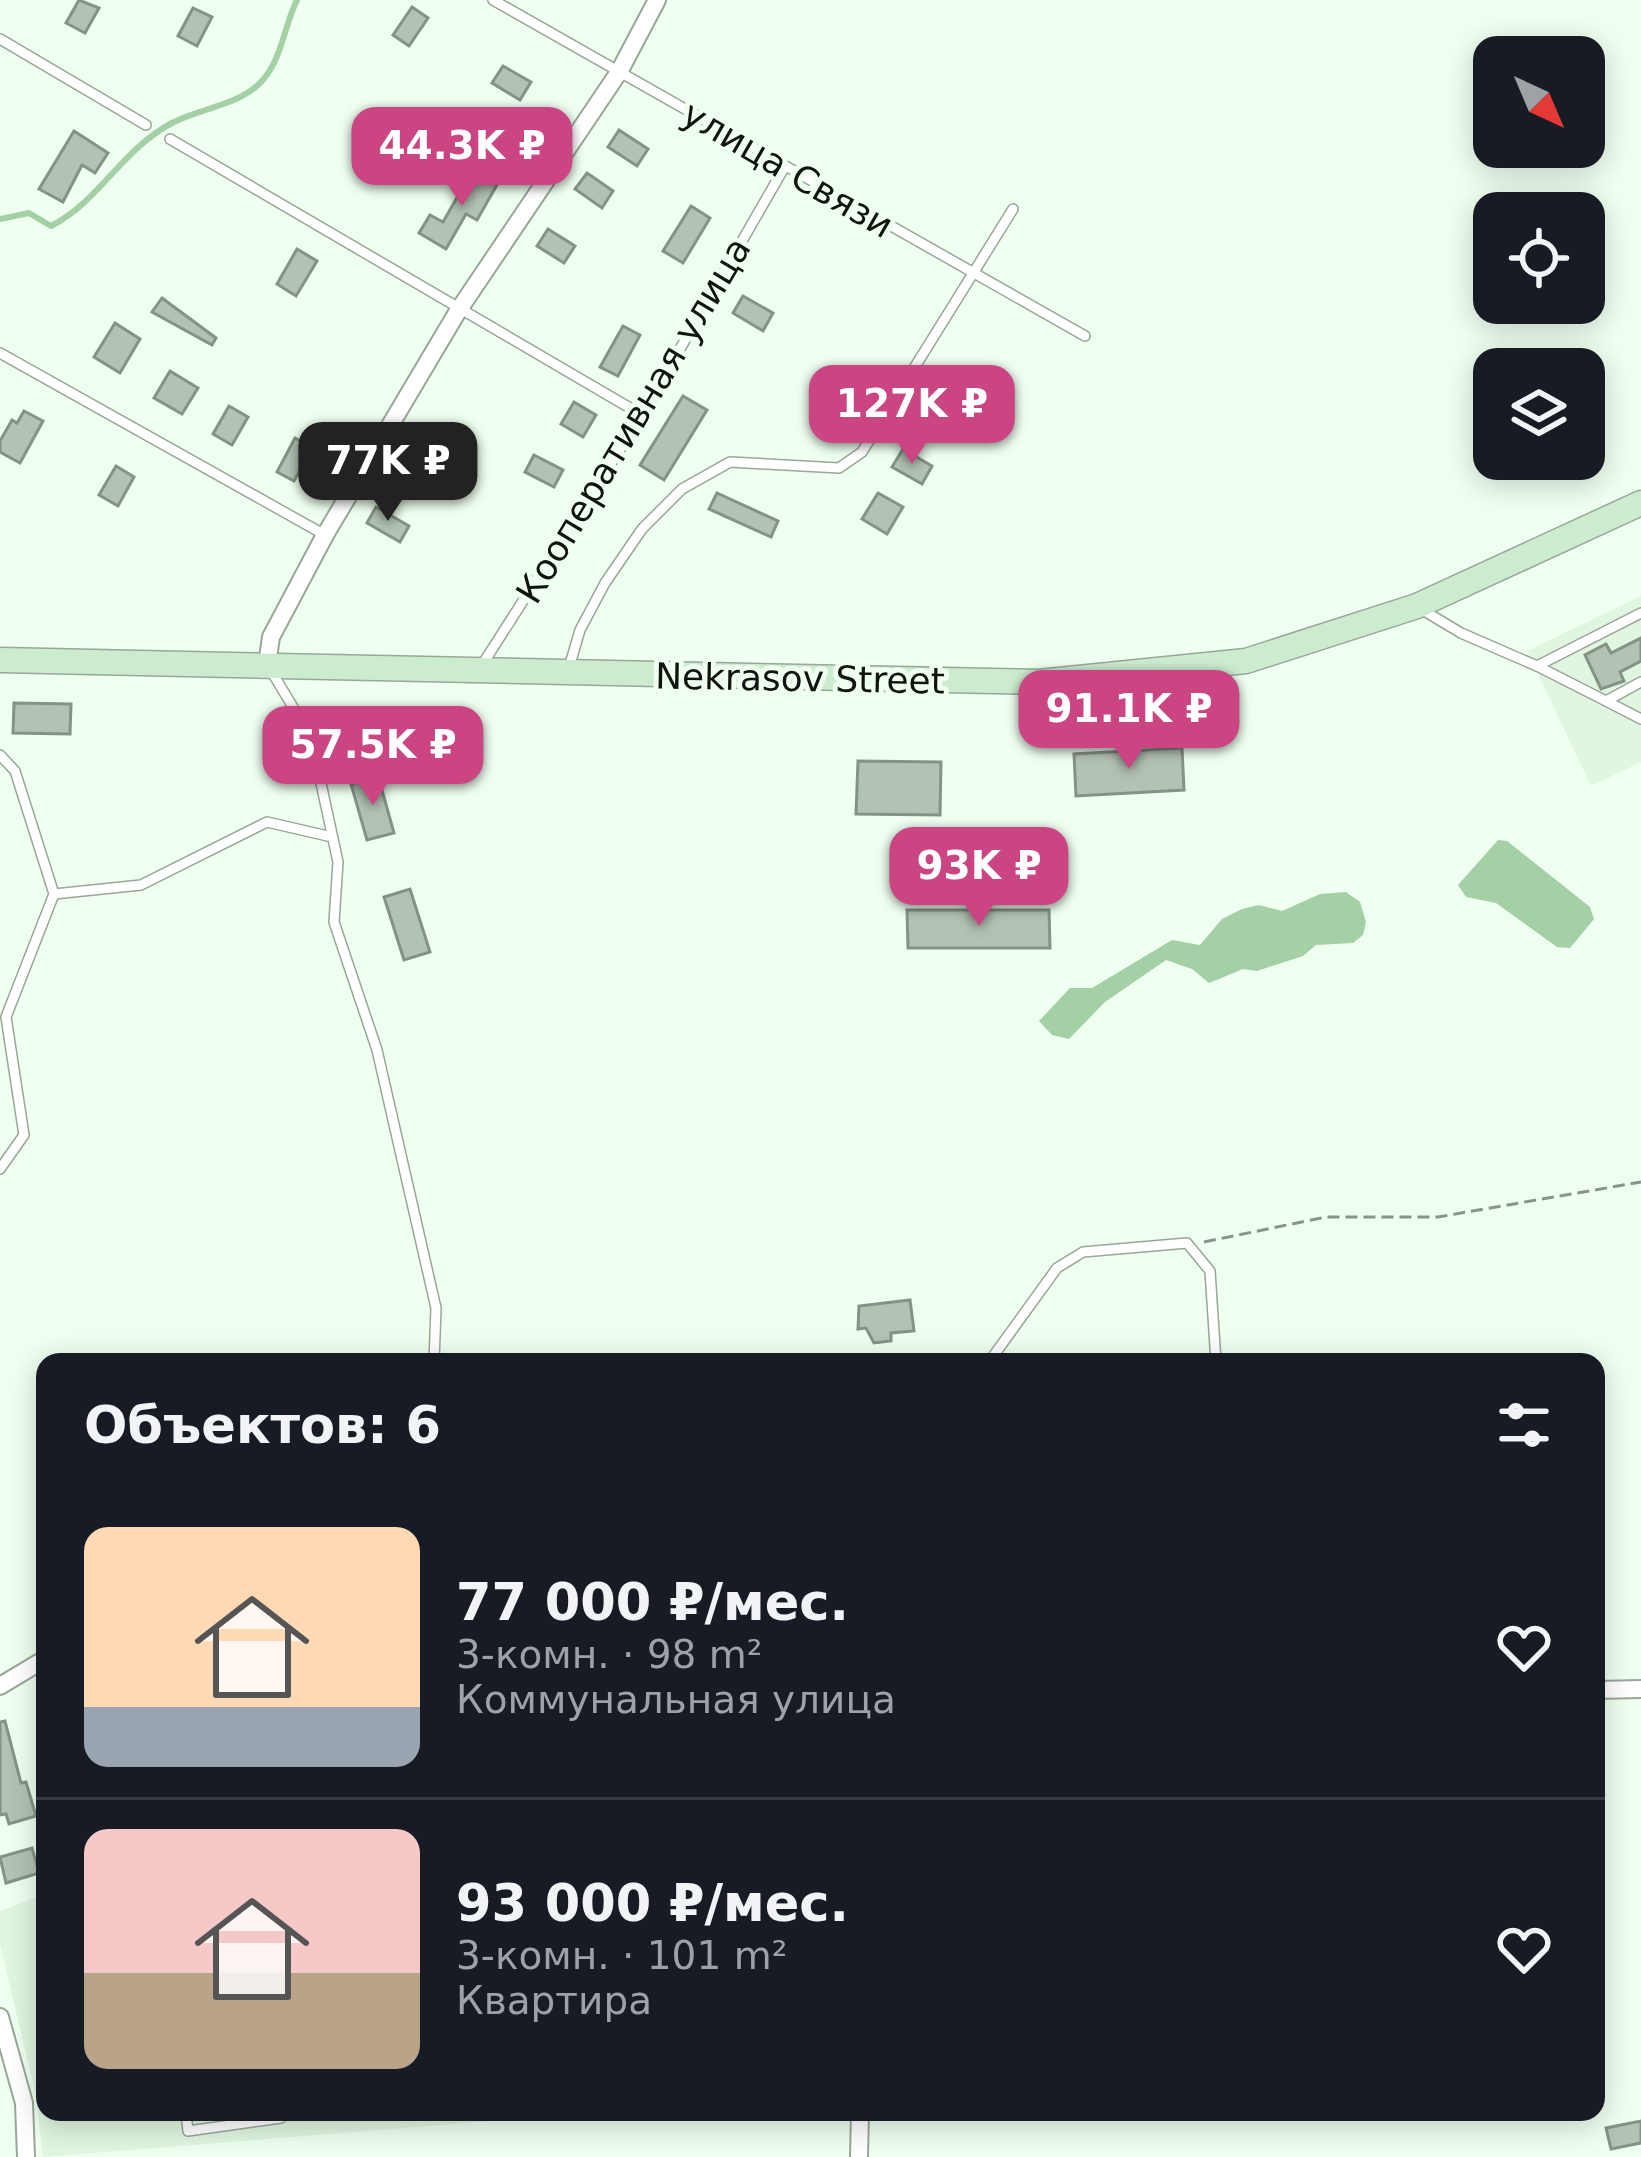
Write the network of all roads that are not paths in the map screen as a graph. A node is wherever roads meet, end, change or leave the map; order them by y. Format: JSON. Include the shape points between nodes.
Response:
{"nodes":[{"id":1,"x":493,"y":0,"type":"edge"},
{"id":2,"x":657,"y":0,"type":"edge"},
{"id":3,"x":0,"y":39,"type":"edge"},
{"id":4,"x":619,"y":72,"type":"junction"},
{"id":5,"x":146,"y":125,"type":"dead end"},
{"id":6,"x":170,"y":140,"type":"dead end"},
{"id":7,"x":784,"y":168,"type":"junction"},
{"id":8,"x":1012,"y":209,"type":"dead end"},
{"id":9,"x":975,"y":274,"type":"junction"},
{"id":10,"x":458,"y":311,"type":"junction"},
{"id":11,"x":1085,"y":336,"type":"dead end"},
{"id":12,"x":0,"y":353,"type":"edge"},
{"id":13,"x":642,"y":415,"type":"junction"},
{"id":14,"x":1641,"y":503,"type":"edge"},
{"id":15,"x":325,"y":535,"type":"junction"},
{"id":16,"x":1417,"y":606,"type":"junction"},
{"id":17,"x":1641,"y":613,"type":"edge"},
{"id":18,"x":0,"y":660,"type":"edge"},
{"id":19,"x":267,"y":665,"type":"junction"},
{"id":20,"x":1537,"y":666,"type":"junction"},
{"id":21,"x":479,"y":670,"type":"junction"},
{"id":22,"x":567,"y":675,"type":"junction"},
{"id":23,"x":1641,"y":682,"type":"edge"},
{"id":24,"x":1606,"y":701,"type":"junction"},
{"id":25,"x":1641,"y":719,"type":"edge"},
{"id":26,"x":0,"y":754,"type":"edge"},
{"id":27,"x":332,"y":837,"type":"junction"},
{"id":28,"x":54,"y":894,"type":"junction"},
{"id":29,"x":0,"y":1169,"type":"edge"},
{"id":30,"x":434,"y":1353,"type":"edge"},
{"id":31,"x":995,"y":1353,"type":"edge"},
{"id":32,"x":1215,"y":1353,"type":"edge"},
{"id":33,"x":36,"y":1664,"type":"edge"},
{"id":34,"x":0,"y":1686,"type":"edge"},
{"id":35,"x":1641,"y":1689,"type":"edge"},
{"id":36,"x":1605,"y":1690,"type":"edge"},
{"id":37,"x":1,"y":2023,"type":"edge"},
{"id":38,"x":187,"y":2121,"type":"edge"},
{"id":39,"x":260,"y":2121,"type":"edge"},
{"id":40,"x":860,"y":2121,"type":"edge"},
{"id":41,"x":26,"y":2157,"type":"edge"},
{"id":42,"x":859,"y":2157,"type":"edge"}],
"edges":[{"from":1,"to":4,"type":"lane","name":"улица Связи"},
{"from":2,"to":4,"type":"street"},
{"from":3,"to":5,"type":"lane"},
{"from":4,"to":7,"type":"lane","name":"улица Связи"},
{"from":4,"to":10,"type":"street"},
{"from":6,"to":10,"type":"lane"},
{"from":7,"to":9,"type":"lane","name":"улица Связи"},
{"from":7,"to":13,"type":"lane","name":"Кооперативная улица"},
{"from":8,"to":9,"type":"lane"},
{"from":9,"to":11,"type":"lane","name":"улица Связи"},
{"from":9,"to":22,"type":"lane","via":[[862,452],[839,468],[730,462],[682,489],[605,583]]},
{"from":10,"to":13,"type":"lane"},
{"from":10,"to":15,"type":"street"},
{"from":12,"to":15,"type":"lane"},
{"from":13,"to":21,"type":"lane","name":"Кооперативная улица"},
{"from":14,"to":16,"type":"main road","name":"Nekrasov Street"},
{"from":15,"to":19,"type":"street","via":[[271,637]]},
{"from":16,"to":20,"type":"lane"},
{"from":16,"to":22,"type":"main road","name":"Nekrasov Street","via":[[1246,661],[1039,682]]},
{"from":17,"to":20,"type":"lane"},
{"from":18,"to":19,"type":"main road","name":"Nekrasov Street"},
{"from":19,"to":21,"type":"main road","name":"Nekrasov Street"},
{"from":19,"to":27,"type":"lane","via":[[311,737]]},
{"from":20,"to":24,"type":"lane"},
{"from":21,"to":22,"type":"main road","name":"Nekrasov Street"},
{"from":23,"to":24,"type":"lane"},
{"from":24,"to":25,"type":"lane"},
{"from":26,"to":28,"type":"lane","via":[[15,771]]},
{"from":27,"to":28,"type":"lane","via":[[267,822],[141,885]]},
{"from":27,"to":30,"type":"lane","via":[[334,922],[377,1050],[436,1308]]},
{"from":28,"to":29,"type":"lane","via":[[6,1017],[23,1135]]},
{"from":31,"to":32,"type":"lane","via":[[1057,1268],[1083,1252],[1187,1244],[1210,1271]]},
{"from":33,"to":34,"type":"street"},
{"from":35,"to":36,"type":"street"},
{"from":37,"to":41,"type":"street","via":[[24,2103]]},
{"from":38,"to":39,"type":"lane","via":[[188,2131]]},
{"from":40,"to":42,"type":"street"}]}
